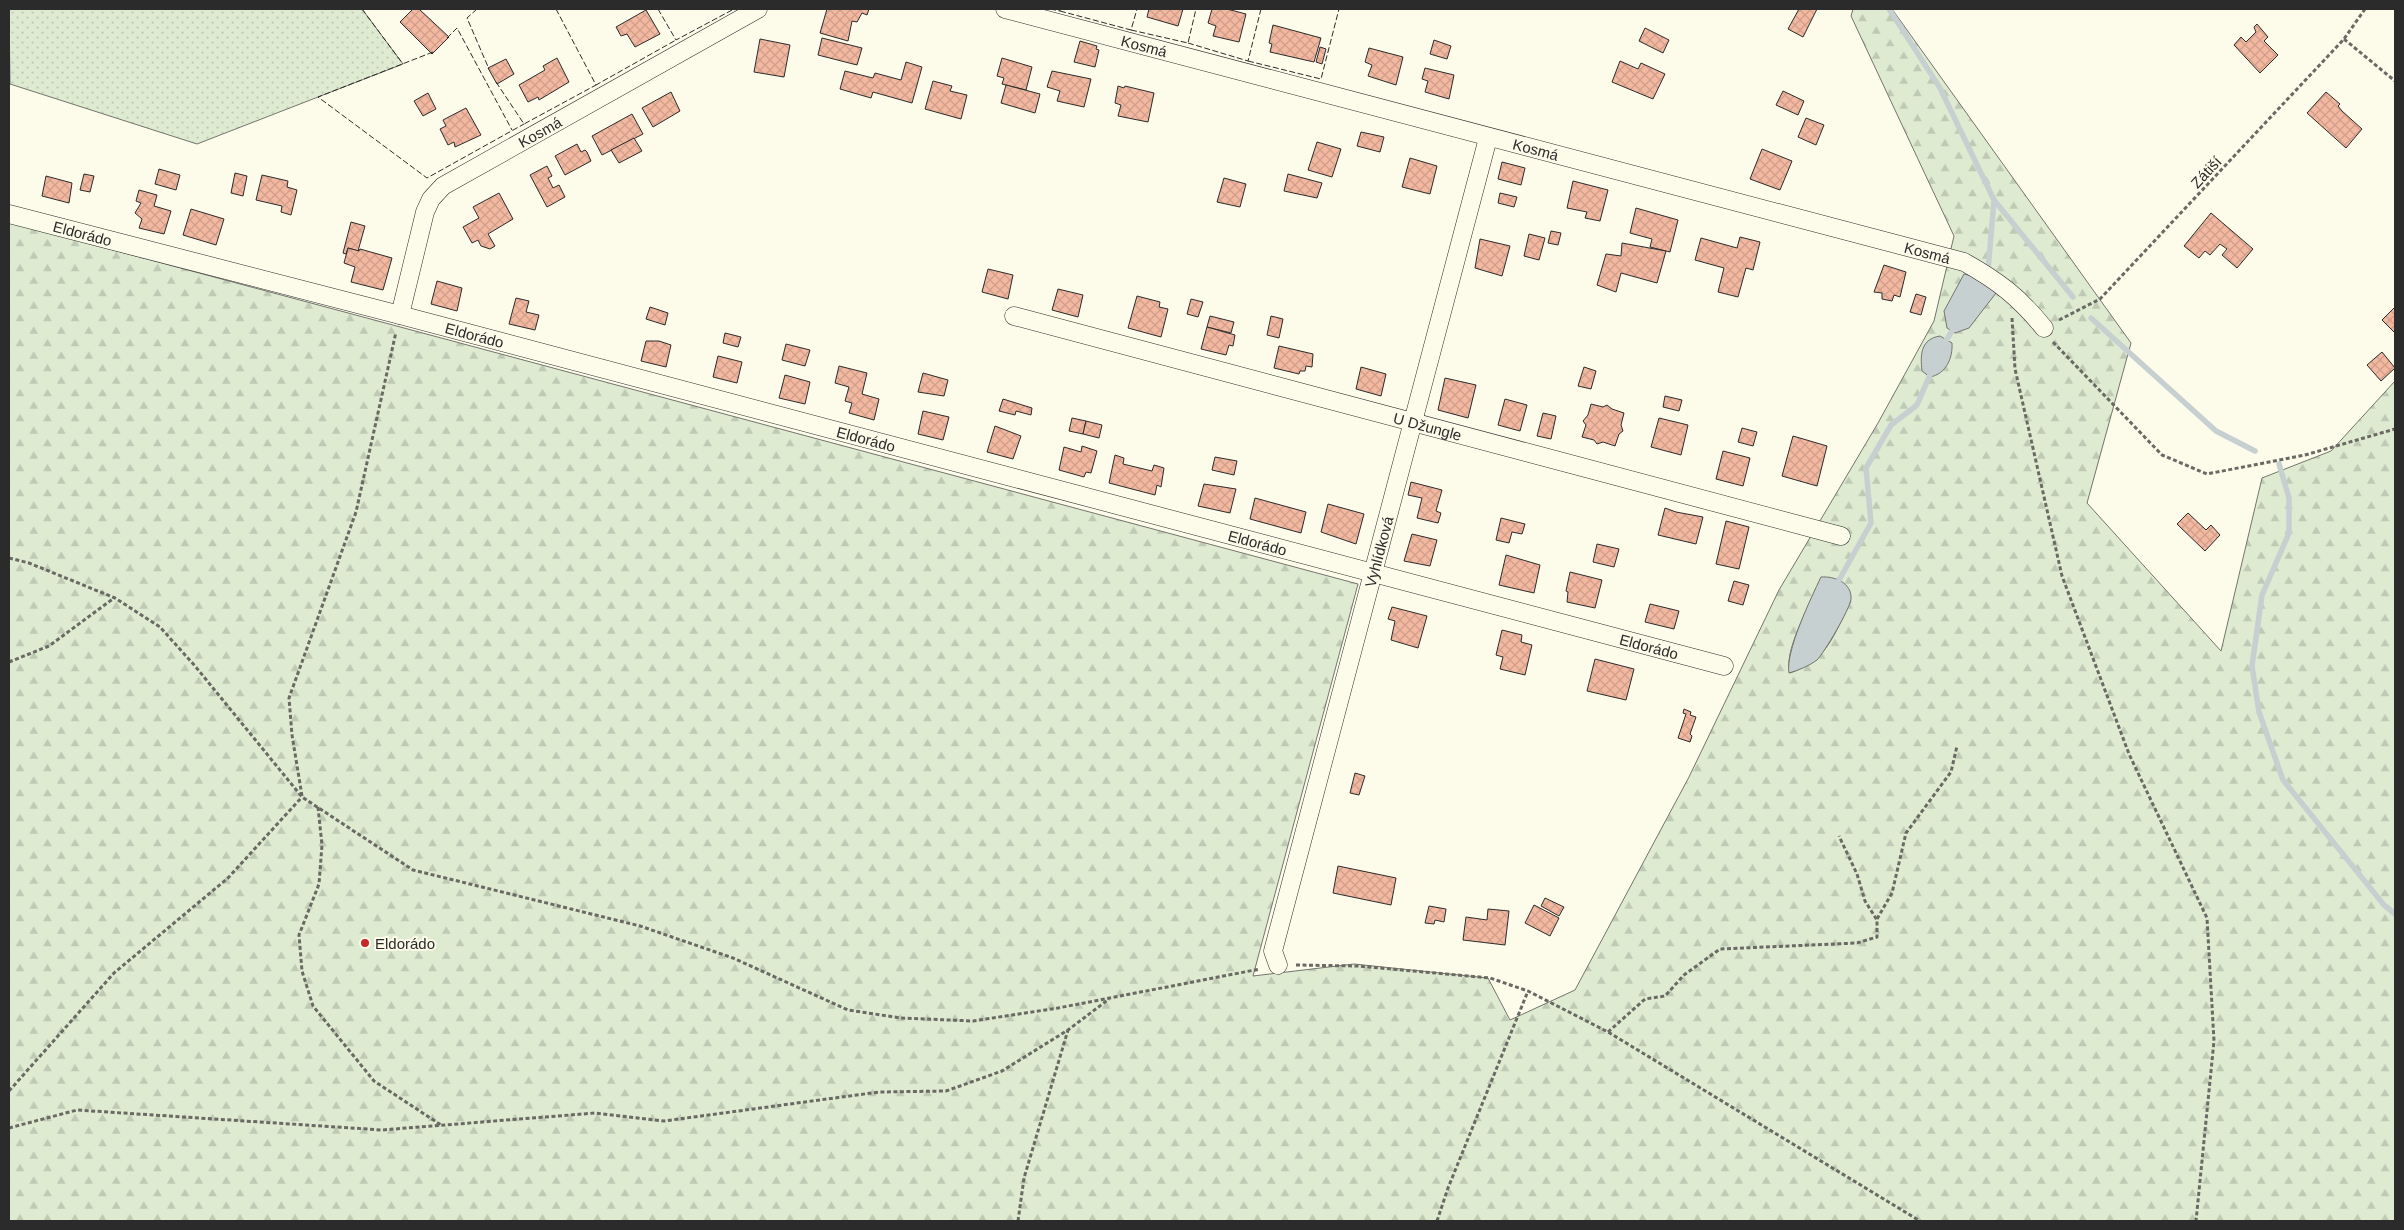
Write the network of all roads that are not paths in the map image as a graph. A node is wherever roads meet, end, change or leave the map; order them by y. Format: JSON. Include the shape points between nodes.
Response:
{"nodes":[{"id":1,"x":758,"y":9,"type":"edge"},
{"id":2,"x":1005,"y":9,"type":"edge"},
{"id":3,"x":1488,"y":138,"type":"junction"},
{"id":4,"x":9,"y":214,"type":"edge"},
{"id":5,"x":400,"y":315,"type":"junction"},
{"id":6,"x":1014,"y":316,"type":"dead end"},
{"id":7,"x":2044,"y":328,"type":"road end"},
{"id":8,"x":1411,"y":423,"type":"junction"},
{"id":9,"x":1841,"y":536,"type":"dead end"},
{"id":10,"x":1371,"y":574,"type":"junction"},
{"id":11,"x":1724,"y":666,"type":"dead end"},
{"id":12,"x":1278,"y":965,"type":"road end"}],
"edges":[{"from":1,"to":5,"type":"street","name":"Kosmá","via":[[442,186],[425,212]]},
{"from":2,"to":3,"type":"street","name":"Kosmá"},
{"from":3,"to":7,"type":"street","name":"Kosmá","via":[[1964,262],[1995,279],[2026,306]]},
{"from":3,"to":8,"type":"street","name":"Vyhlídková"},
{"from":4,"to":5,"type":"street","name":"Eldorádo"},
{"from":5,"to":10,"type":"street","name":"Eldorádo"},
{"from":6,"to":8,"type":"street","name":"U Džungle"},
{"from":8,"to":9,"type":"street","name":"U Džungle"},
{"from":8,"to":10,"type":"street","name":"Vyhlídková"},
{"from":10,"to":11,"type":"street","name":"Eldorádo"},
{"from":10,"to":12,"type":"street","name":"Vyhlídková","via":[[1273,951]]}]}
